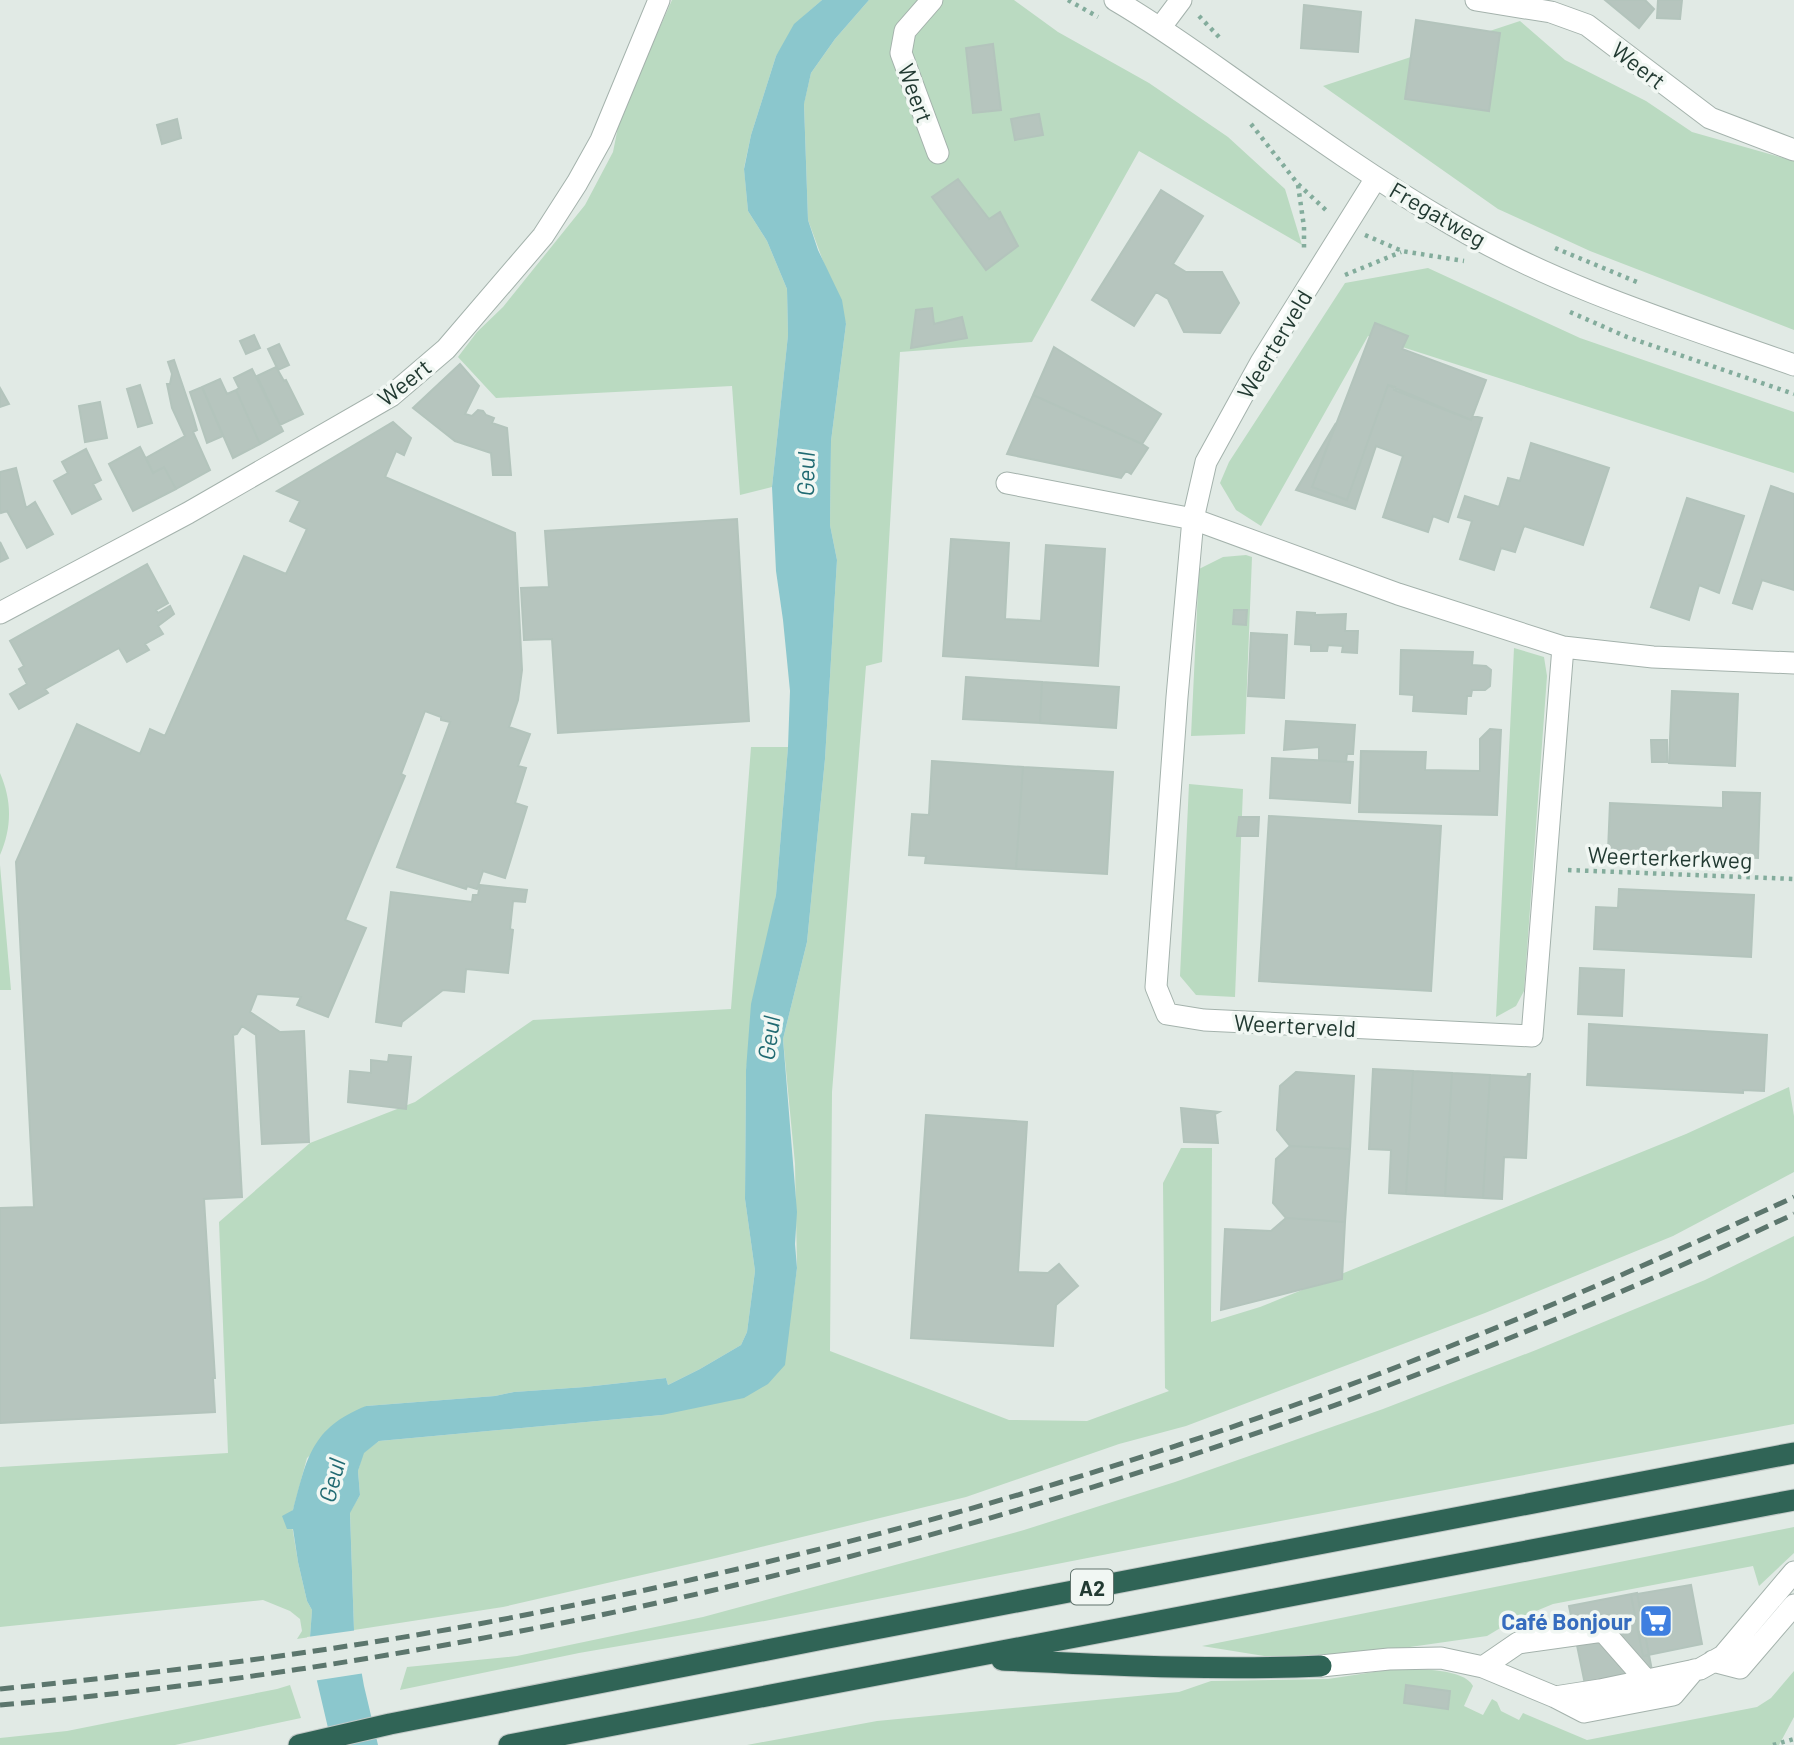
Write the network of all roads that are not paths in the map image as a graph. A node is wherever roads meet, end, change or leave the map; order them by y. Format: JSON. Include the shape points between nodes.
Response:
{"nodes":[{"id":1,"x":659,"y":0,"type":"edge"},
{"id":2,"x":932,"y":0,"type":"edge"},
{"id":3,"x":1115,"y":0,"type":"edge"},
{"id":4,"x":1180,"y":0,"type":"edge"},
{"id":5,"x":1476,"y":0,"type":"edge"},
{"id":6,"x":1557,"y":6,"type":"edge"},
{"id":7,"x":1160,"y":28,"type":"junction"},
{"id":8,"x":1794,"y":150,"type":"edge"},
{"id":9,"x":938,"y":153,"type":"dead end"},
{"id":10,"x":1376,"y":178,"type":"junction"},
{"id":11,"x":1794,"y":365,"type":"edge"},
{"id":12,"x":1007,"y":483,"type":"dead end"},
{"id":13,"x":1192,"y":519,"type":"junction"},
{"id":14,"x":0,"y":613,"type":"edge"},
{"id":15,"x":1563,"y":647,"type":"junction"},
{"id":16,"x":1794,"y":663,"type":"edge"},
{"id":17,"x":1794,"y":1452,"type":"edge"},
{"id":18,"x":1794,"y":1500,"type":"edge"},
{"id":19,"x":1794,"y":1572,"type":"edge"},
{"id":20,"x":1794,"y":1605,"type":"edge"},
{"id":21,"x":965,"y":1658,"type":"junction"},
{"id":22,"x":1713,"y":1661,"type":"junction"},
{"id":23,"x":1321,"y":1666,"type":"joint"},
{"id":24,"x":1483,"y":1667,"type":"junction"},
{"id":25,"x":1694,"y":1670,"type":"junction"},
{"id":26,"x":1646,"y":1680,"type":"junction"},
{"id":27,"x":1555,"y":1697,"type":"junction"},
{"id":28,"x":307,"y":1743,"type":"edge"},
{"id":29,"x":509,"y":1745,"type":"edge"}],
"edges":[{"from":1,"to":14,"type":"street","name":"Weert","via":[[601,140],[577,183],[543,236],[446,349],[391,396],[188,513]]},
{"from":2,"to":9,"type":"street","name":"Weert","via":[[905,31],[901,53]]},
{"from":3,"to":7,"type":"street","name":"Fregatweg"},
{"from":4,"to":7,"type":"street"},
{"from":5,"to":6,"type":"street","name":"Weert"},
{"from":6,"to":8,"type":"street","name":"Weert","via":[[1710,118]]},
{"from":7,"to":10,"type":"street","name":"Fregatweg"},
{"from":10,"to":11,"type":"street","name":"Fregatweg","via":[[1452,225],[1553,276]]},
{"from":10,"to":13,"type":"street","name":"Weerterveld","via":[[1261,362],[1206,462]]},
{"from":12,"to":13,"type":"street"},
{"from":13,"to":15,"type":"street","via":[[1398,594]]},
{"from":13,"to":15,"type":"street","name":"Weerterveld","via":[[1156,988],[1167,1014],[1205,1020],[1531,1036]]},
{"from":15,"to":16,"type":"street","via":[[1653,657]]},
{"from":17,"to":28,"type":"highway","number":"A2"},
{"from":18,"to":21,"type":"highway","number":"A2"},
{"from":19,"to":22,"type":"street","number":"A2","via":[[1723,1656]]},
{"from":20,"to":22,"type":"street","number":"A2","via":[[1740,1668]]},
{"from":21,"to":23,"type":"highway","number":"A2","via":[[1137,1666]]},
{"from":21,"to":29,"type":"highway","number":"A2"},
{"from":22,"to":25,"type":"street","number":"A2"},
{"from":23,"to":24,"type":"street","number":"A2","via":[[1431,1658]]},
{"from":24,"to":26,"type":"street","via":[[1518,1643],[1602,1632]]},
{"from":24,"to":27,"type":"street","number":"A2"},
{"from":25,"to":26,"type":"street","number":"A2"},
{"from":25,"to":27,"type":"street","number":"A2","via":[[1673,1695],[1584,1712]]},
{"from":26,"to":27,"type":"street","number":"A2"}]}
